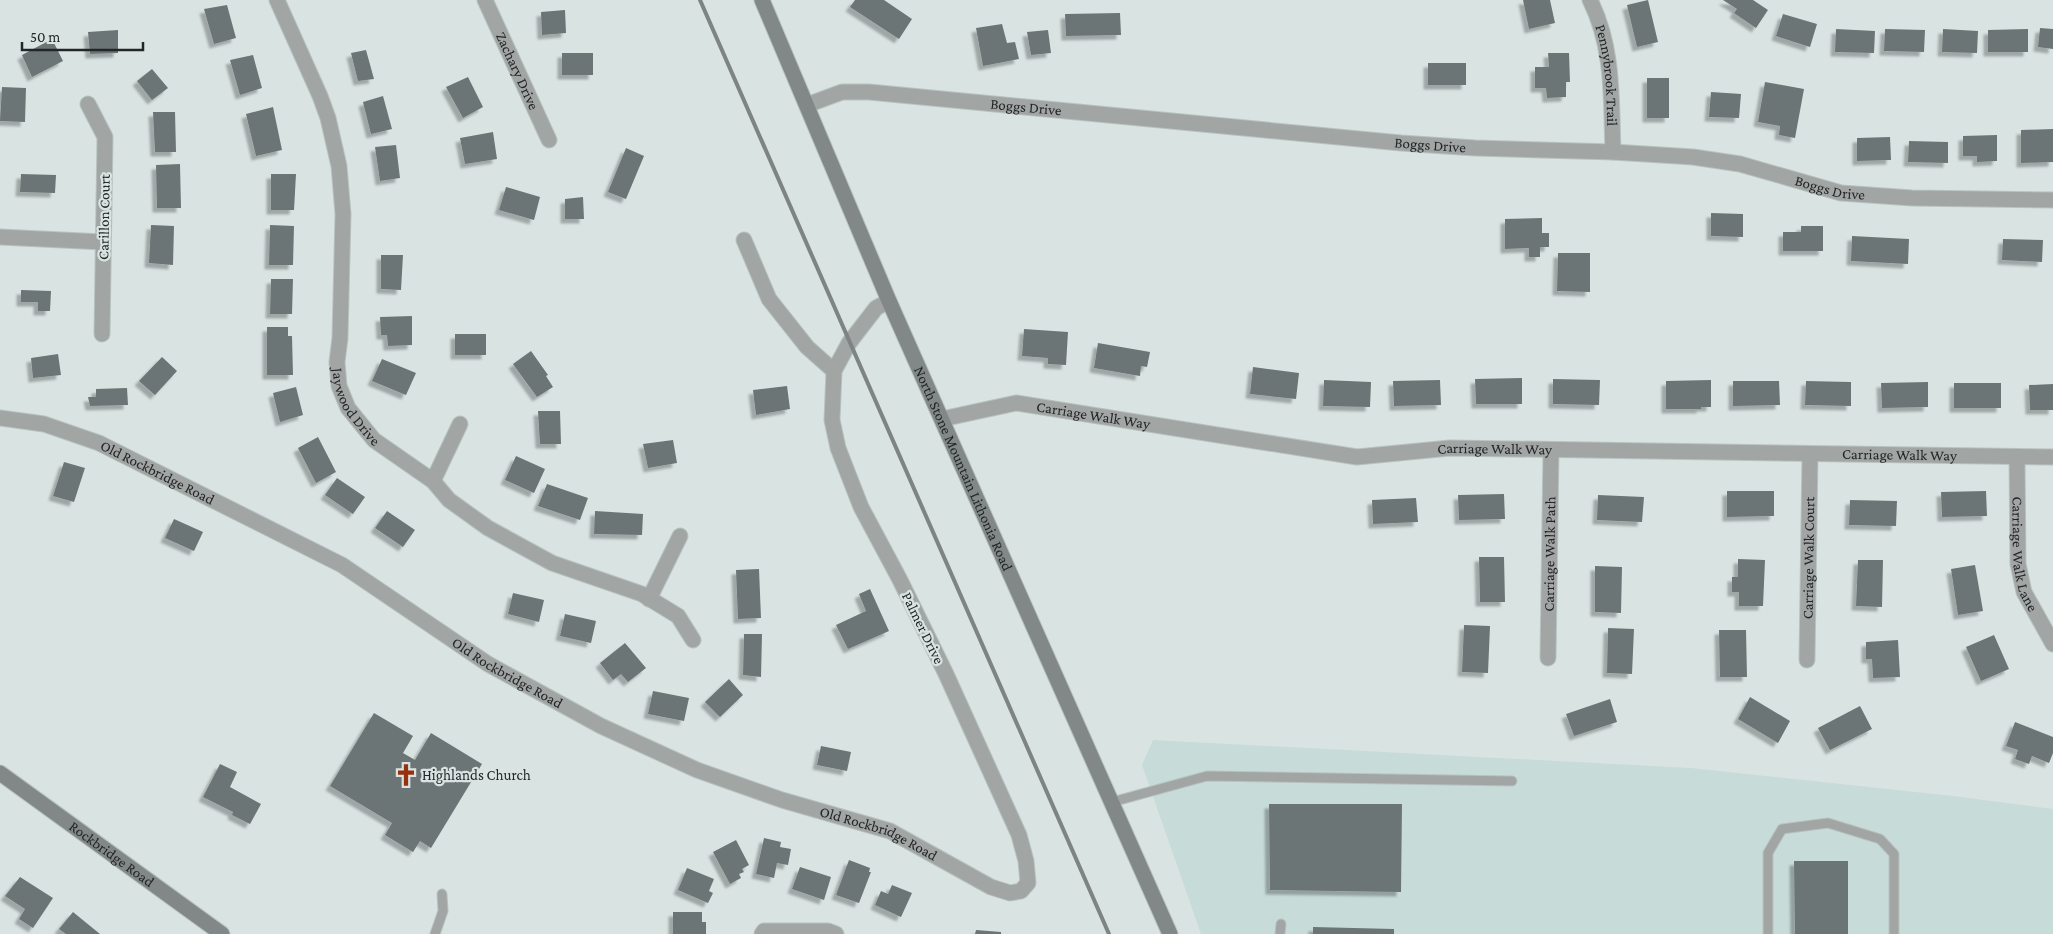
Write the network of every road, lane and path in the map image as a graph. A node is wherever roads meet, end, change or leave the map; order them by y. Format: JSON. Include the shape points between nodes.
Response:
{"nodes":[{"id":1,"x":277,"y":0,"type":"edge"},
{"id":2,"x":485,"y":0,"type":"edge"},
{"id":3,"x":762,"y":0,"type":"edge"},
{"id":4,"x":1590,"y":0,"type":"edge"},
{"id":5,"x":88,"y":104,"type":"dead end"},
{"id":6,"x":807,"y":105,"type":"junction"},
{"id":7,"x":549,"y":140,"type":"dead end"},
{"id":8,"x":1613,"y":152,"type":"junction"},
{"id":9,"x":2053,"y":200,"type":"edge"},
{"id":10,"x":0,"y":237,"type":"edge"},
{"id":11,"x":744,"y":240,"type":"dead end"},
{"id":12,"x":103,"y":242,"type":"junction"},
{"id":13,"x":889,"y":301,"type":"junction"},
{"id":14,"x":102,"y":334,"type":"dead end"},
{"id":15,"x":834,"y":371,"type":"junction"},
{"id":16,"x":0,"y":418,"type":"edge"},
{"id":17,"x":942,"y":419,"type":"junction"},
{"id":18,"x":460,"y":424,"type":"dead end"},
{"id":19,"x":1551,"y":450,"type":"junction"},
{"id":20,"x":1810,"y":454,"type":"junction"},
{"id":21,"x":2017,"y":457,"type":"junction"},
{"id":22,"x":2053,"y":457,"type":"edge"},
{"id":23,"x":433,"y":481,"type":"junction"},
{"id":24,"x":680,"y":536,"type":"dead end"},
{"id":25,"x":649,"y":599,"type":"junction"},
{"id":26,"x":693,"y":640,"type":"dead end"},
{"id":27,"x":2053,"y":644,"type":"edge"},
{"id":28,"x":1548,"y":658,"type":"dead end"},
{"id":29,"x":1807,"y":660,"type":"dead end"},
{"id":30,"x":0,"y":773,"type":"edge"},
{"id":31,"x":1512,"y":781,"type":"dead end"},
{"id":32,"x":1112,"y":802,"type":"junction"},
{"id":33,"x":1028,"y":883,"type":"joint"},
{"id":34,"x":442,"y":894,"type":"dead end"},
{"id":35,"x":1281,"y":924,"type":"dead end"},
{"id":36,"x":222,"y":934,"type":"edge"},
{"id":37,"x":435,"y":934,"type":"edge"},
{"id":38,"x":762,"y":934,"type":"edge"},
{"id":39,"x":836,"y":934,"type":"edge"},
{"id":40,"x":1170,"y":934,"type":"edge"},
{"id":41,"x":1280,"y":934,"type":"edge"},
{"id":42,"x":1768,"y":934,"type":"edge"},
{"id":43,"x":1894,"y":934,"type":"edge"}],
"edges":[{"from":1,"to":23,"type":"street","name":"Jaywood Drive","via":[[320,96],[339,166],[343,214],[340,338],[336,362],[340,386],[348,408],[374,440]]},
{"from":2,"to":7,"type":"street","name":"Zachary Drive"},
{"from":3,"to":6,"type":"main road","name":"North Stone Mountain Lithonia Road"},
{"from":4,"to":8,"type":"street","name":"Pennybrook Trail","via":[[1608,52]]},
{"from":5,"to":12,"type":"street","name":"Carillon Court","via":[[105,137]]},
{"from":6,"to":8,"type":"street","name":"Boggs Drive","via":[[842,92],[869,92],[1401,143]]},
{"from":6,"to":13,"type":"main road","name":"North Stone Mountain Lithonia Road"},
{"from":8,"to":9,"type":"street","name":"Boggs Drive","via":[[1693,157],[1740,164],[1841,193],[1912,198]]},
{"from":10,"to":12,"type":"street"},
{"from":11,"to":15,"type":"street","via":[[769,299],[807,347]]},
{"from":12,"to":14,"type":"street","name":"Carillon Court"},
{"from":13,"to":15,"type":"street","name":"Palmer Drive","via":[[876,308],[848,342]]},
{"from":13,"to":17,"type":"main road","name":"North Stone Mountain Lithonia Road"},
{"from":15,"to":33,"type":"street","name":"Palmer Drive","via":[[832,420],[838,448],[861,507],[942,666],[1019,835]]},
{"from":16,"to":33,"type":"street","name":"Old Rockbridge Road","via":[[44,424],[99,443],[342,565],[488,664],[601,726],[697,770],[782,800],[890,831],[992,887],[1010,893],[1021,891]]},
{"from":17,"to":19,"type":"street","name":"Carriage Walk Way","via":[[1016,403],[1357,457],[1450,448]]},
{"from":17,"to":32,"type":"main road","name":"North Stone Mountain Lithonia Road"},
{"from":18,"to":23,"type":"street"},
{"from":19,"to":20,"type":"street","name":"Carriage Walk Way"},
{"from":19,"to":28,"type":"street","name":"Carriage Walk Path"},
{"from":20,"to":21,"type":"street","name":"Carriage Walk Way"},
{"from":20,"to":29,"type":"street","name":"Carriage Walk Court"},
{"from":21,"to":22,"type":"street","name":"Carriage Walk Way"},
{"from":21,"to":27,"type":"street","name":"Carriage Walk Lane","via":[[2018,564],[2024,592]]},
{"from":23,"to":25,"type":"street","name":"Jaywood Drive","via":[[449,500],[509,541],[552,563]]},
{"from":24,"to":25,"type":"street"},
{"from":25,"to":26,"type":"street","name":"Jaywood Drive","via":[[678,616]]},
{"from":30,"to":36,"type":"main road","name":"Rockbridge Road"},
{"from":31,"to":32,"type":"lane","via":[[1207,776]]},
{"from":32,"to":40,"type":"main road","name":"North Stone Mountain Lithonia Road"},
{"from":34,"to":37,"type":"lane","via":[[443,911]]},
{"from":35,"to":41,"type":"lane"},
{"from":38,"to":39,"type":"street","via":[[764,931],[828,931]]},
{"from":42,"to":43,"type":"lane","via":[[1768,853],[1782,829],[1828,823],[1880,839],[1894,854]]}]}
